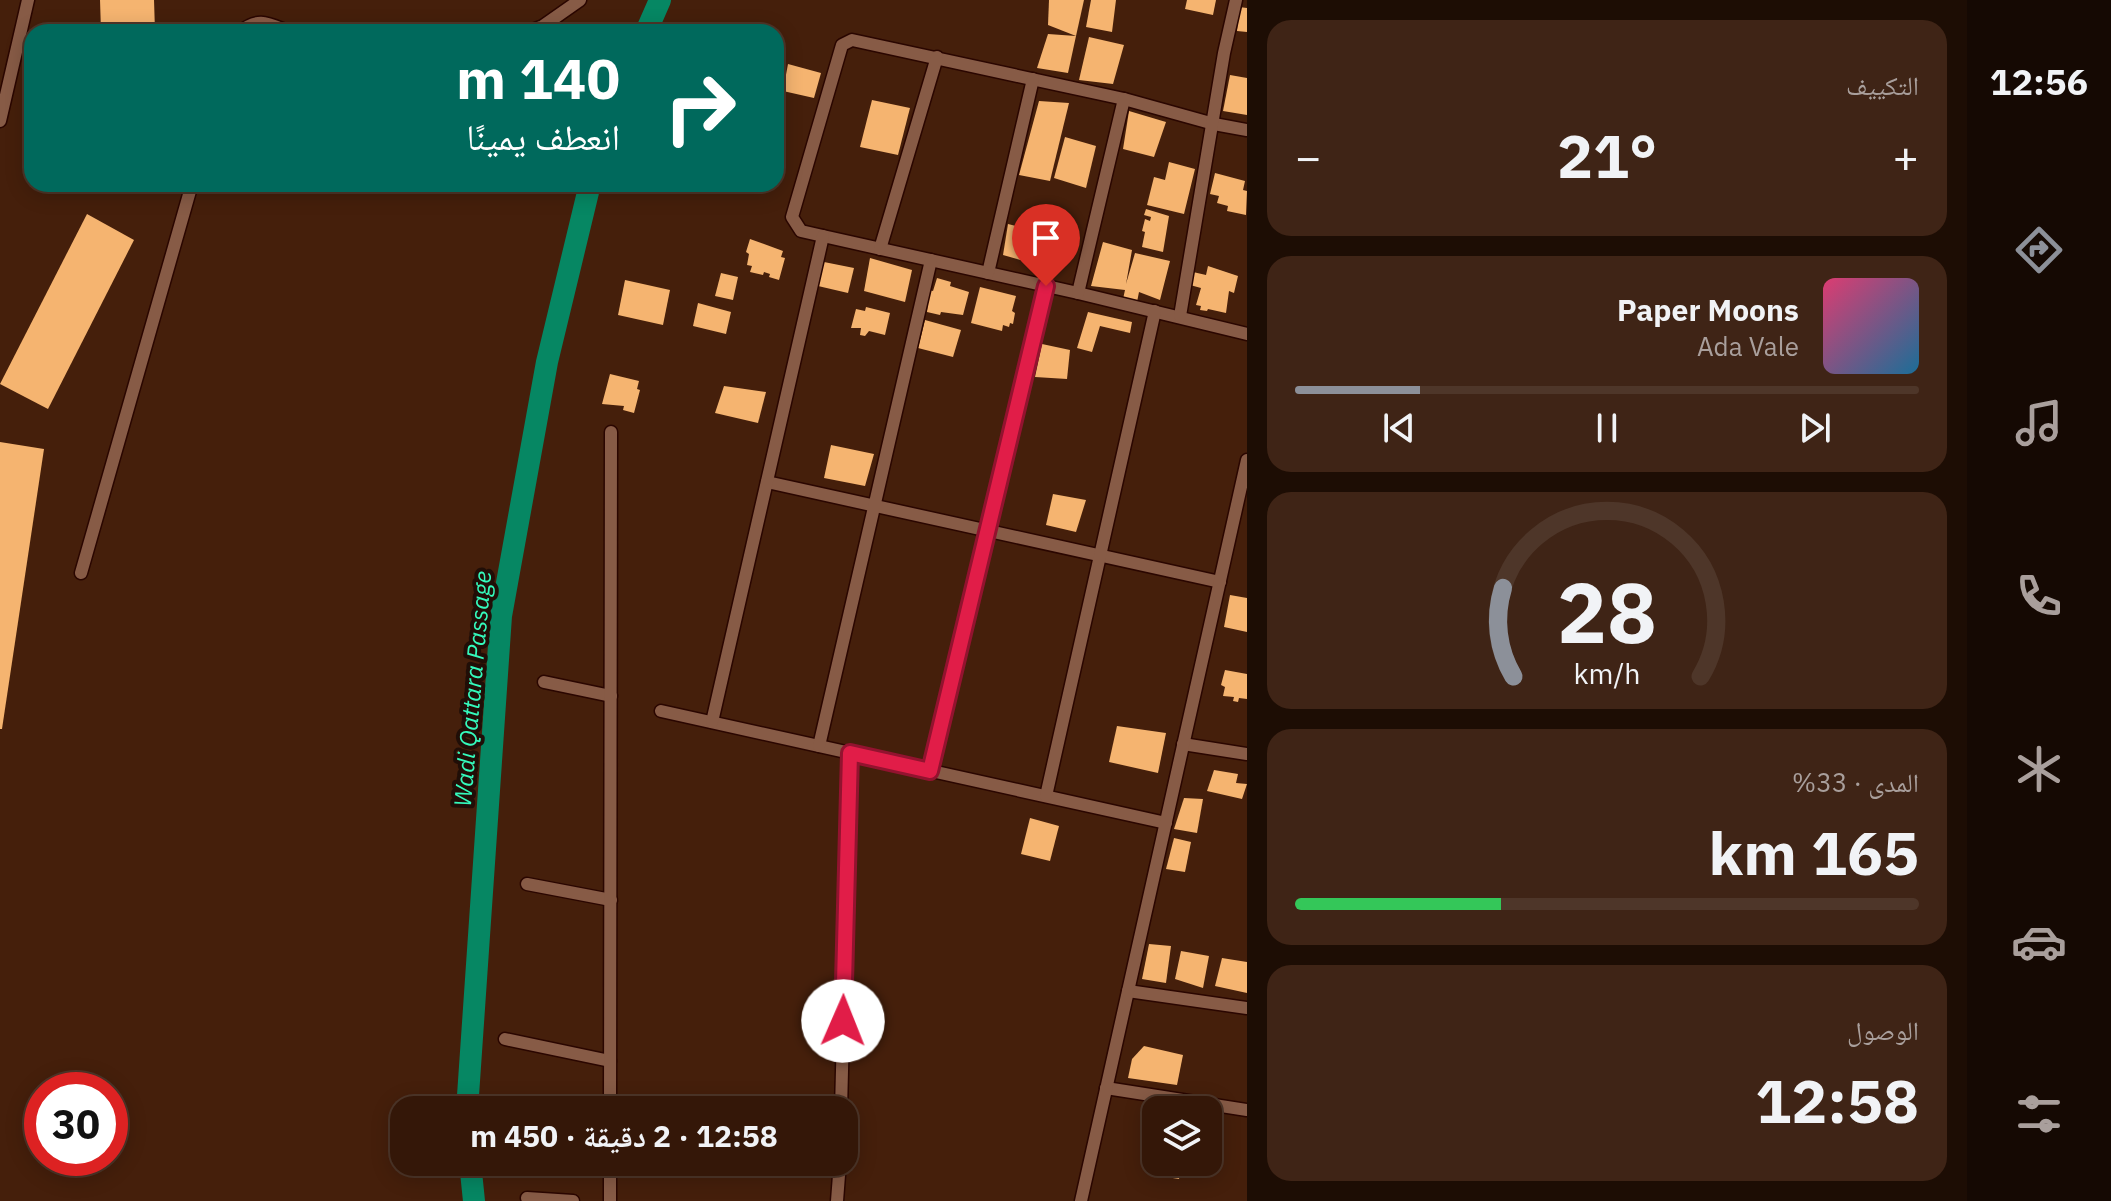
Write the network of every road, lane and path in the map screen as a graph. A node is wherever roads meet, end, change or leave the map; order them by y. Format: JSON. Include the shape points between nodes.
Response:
{"nodes":[{"id":1,"x":28,"y":0,"type":"edge"},
{"id":2,"x":580,"y":0,"type":"edge"},
{"id":3,"x":1236,"y":0,"type":"edge"},
{"id":4,"x":546,"y":24,"type":"edge"},
{"id":5,"x":937,"y":57,"type":"junction"},
{"id":6,"x":1033,"y":79,"type":"junction"},
{"id":7,"x":1124,"y":99,"type":"junction"},
{"id":8,"x":0,"y":121,"type":"edge"},
{"id":9,"x":1214,"y":124,"type":"junction"},
{"id":10,"x":1247,"y":130,"type":"edge"},
{"id":11,"x":190,"y":192,"type":"edge"},
{"id":12,"x":823,"y":236,"type":"junction"},
{"id":13,"x":880,"y":249,"type":"junction"},
{"id":14,"x":931,"y":260,"type":"junction"},
{"id":15,"x":988,"y":273,"type":"junction"},
{"id":16,"x":1046,"y":286,"type":"junction"},
{"id":17,"x":1078,"y":293,"type":"junction"},
{"id":18,"x":1155,"y":311,"type":"junction"},
{"id":19,"x":1180,"y":316,"type":"junction"},
{"id":20,"x":1247,"y":334,"type":"edge"},
{"id":21,"x":611,"y":432,"type":"dead end"},
{"id":22,"x":1247,"y":460,"type":"edge"},
{"id":23,"x":767,"y":482,"type":"junction"},
{"id":24,"x":874,"y":506,"type":"junction"},
{"id":25,"x":1242,"y":510,"type":"edge"},
{"id":26,"x":988,"y":531,"type":"junction"},
{"id":27,"x":1100,"y":556,"type":"junction"},
{"id":28,"x":81,"y":573,"type":"dead end"},
{"id":29,"x":1220,"y":582,"type":"junction"},
{"id":30,"x":544,"y":682,"type":"dead end"},
{"id":31,"x":611,"y":696,"type":"junction"},
{"id":32,"x":661,"y":711,"type":"dead end"},
{"id":33,"x":712,"y":722,"type":"junction"},
{"id":34,"x":1183,"y":744,"type":"junction"},
{"id":35,"x":819,"y":746,"type":"junction"},
{"id":36,"x":850,"y":753,"type":"junction"},
{"id":37,"x":1247,"y":754,"type":"edge"},
{"id":38,"x":930,"y":771,"type":"junction"},
{"id":39,"x":1046,"y":796,"type":"junction"},
{"id":40,"x":1166,"y":823,"type":"junction"},
{"id":41,"x":527,"y":884,"type":"dead end"},
{"id":42,"x":611,"y":900,"type":"junction"},
{"id":43,"x":1128,"y":991,"type":"junction"},
{"id":44,"x":1247,"y":1008,"type":"edge"},
{"id":45,"x":505,"y":1039,"type":"dead end"},
{"id":46,"x":610,"y":1061,"type":"junction"},
{"id":47,"x":1106,"y":1088,"type":"junction"},
{"id":48,"x":610,"y":1096,"type":"edge"},
{"id":49,"x":841,"y":1096,"type":"edge"},
{"id":50,"x":1247,"y":1110,"type":"edge"},
{"id":51,"x":610,"y":1176,"type":"edge"},
{"id":52,"x":839,"y":1176,"type":"edge"},
{"id":53,"x":527,"y":1198,"type":"dead end"},
{"id":54,"x":1085,"y":1200,"type":"edge"},
{"id":55,"x":573,"y":1201,"type":"edge"},
{"id":56,"x":610,"y":1201,"type":"edge"},
{"id":57,"x":837,"y":1201,"type":"edge"}],
"edges":[{"from":1,"to":8,"type":"street"},
{"from":2,"to":4,"type":"street"},
{"from":3,"to":9,"type":"street"},
{"from":5,"to":6,"type":"street"},
{"from":5,"to":12,"type":"street","via":[[862,41],[842,45],[792,217],[801,231]]},
{"from":5,"to":13,"type":"street"},
{"from":6,"to":7,"type":"street"},
{"from":6,"to":15,"type":"street"},
{"from":7,"to":9,"type":"street"},
{"from":7,"to":17,"type":"street"},
{"from":9,"to":10,"type":"street"},
{"from":9,"to":19,"type":"street"},
{"from":11,"to":28,"type":"street"},
{"from":12,"to":13,"type":"street"},
{"from":12,"to":23,"type":"street"},
{"from":13,"to":14,"type":"street"},
{"from":14,"to":15,"type":"street"},
{"from":14,"to":24,"type":"street"},
{"from":15,"to":16,"type":"street"},
{"from":16,"to":17,"type":"street"},
{"from":16,"to":26,"type":"street"},
{"from":17,"to":18,"type":"street"},
{"from":18,"to":19,"type":"street"},
{"from":18,"to":27,"type":"street"},
{"from":19,"to":20,"type":"street"},
{"from":21,"to":31,"type":"street"},
{"from":22,"to":25,"type":"street"},
{"from":23,"to":24,"type":"street"},
{"from":23,"to":33,"type":"street"},
{"from":24,"to":26,"type":"street"},
{"from":24,"to":35,"type":"street"},
{"from":25,"to":29,"type":"street"},
{"from":26,"to":27,"type":"street"},
{"from":26,"to":38,"type":"street"},
{"from":27,"to":29,"type":"street"},
{"from":27,"to":39,"type":"street"},
{"from":29,"to":34,"type":"street"},
{"from":30,"to":31,"type":"street"},
{"from":31,"to":42,"type":"street"},
{"from":32,"to":33,"type":"street"},
{"from":33,"to":35,"type":"street"},
{"from":34,"to":37,"type":"street"},
{"from":34,"to":40,"type":"street"},
{"from":35,"to":36,"type":"street"},
{"from":36,"to":38,"type":"street"},
{"from":36,"to":49,"type":"street"},
{"from":38,"to":39,"type":"street"},
{"from":39,"to":40,"type":"street"},
{"from":40,"to":43,"type":"street"},
{"from":41,"to":42,"type":"street"},
{"from":42,"to":46,"type":"street"},
{"from":43,"to":44,"type":"street"},
{"from":43,"to":47,"type":"street"},
{"from":45,"to":46,"type":"street"},
{"from":46,"to":48,"type":"street"},
{"from":47,"to":50,"type":"street"},
{"from":47,"to":54,"type":"street"},
{"from":51,"to":56,"type":"street"},
{"from":52,"to":57,"type":"street"},
{"from":53,"to":55,"type":"street"}]}
